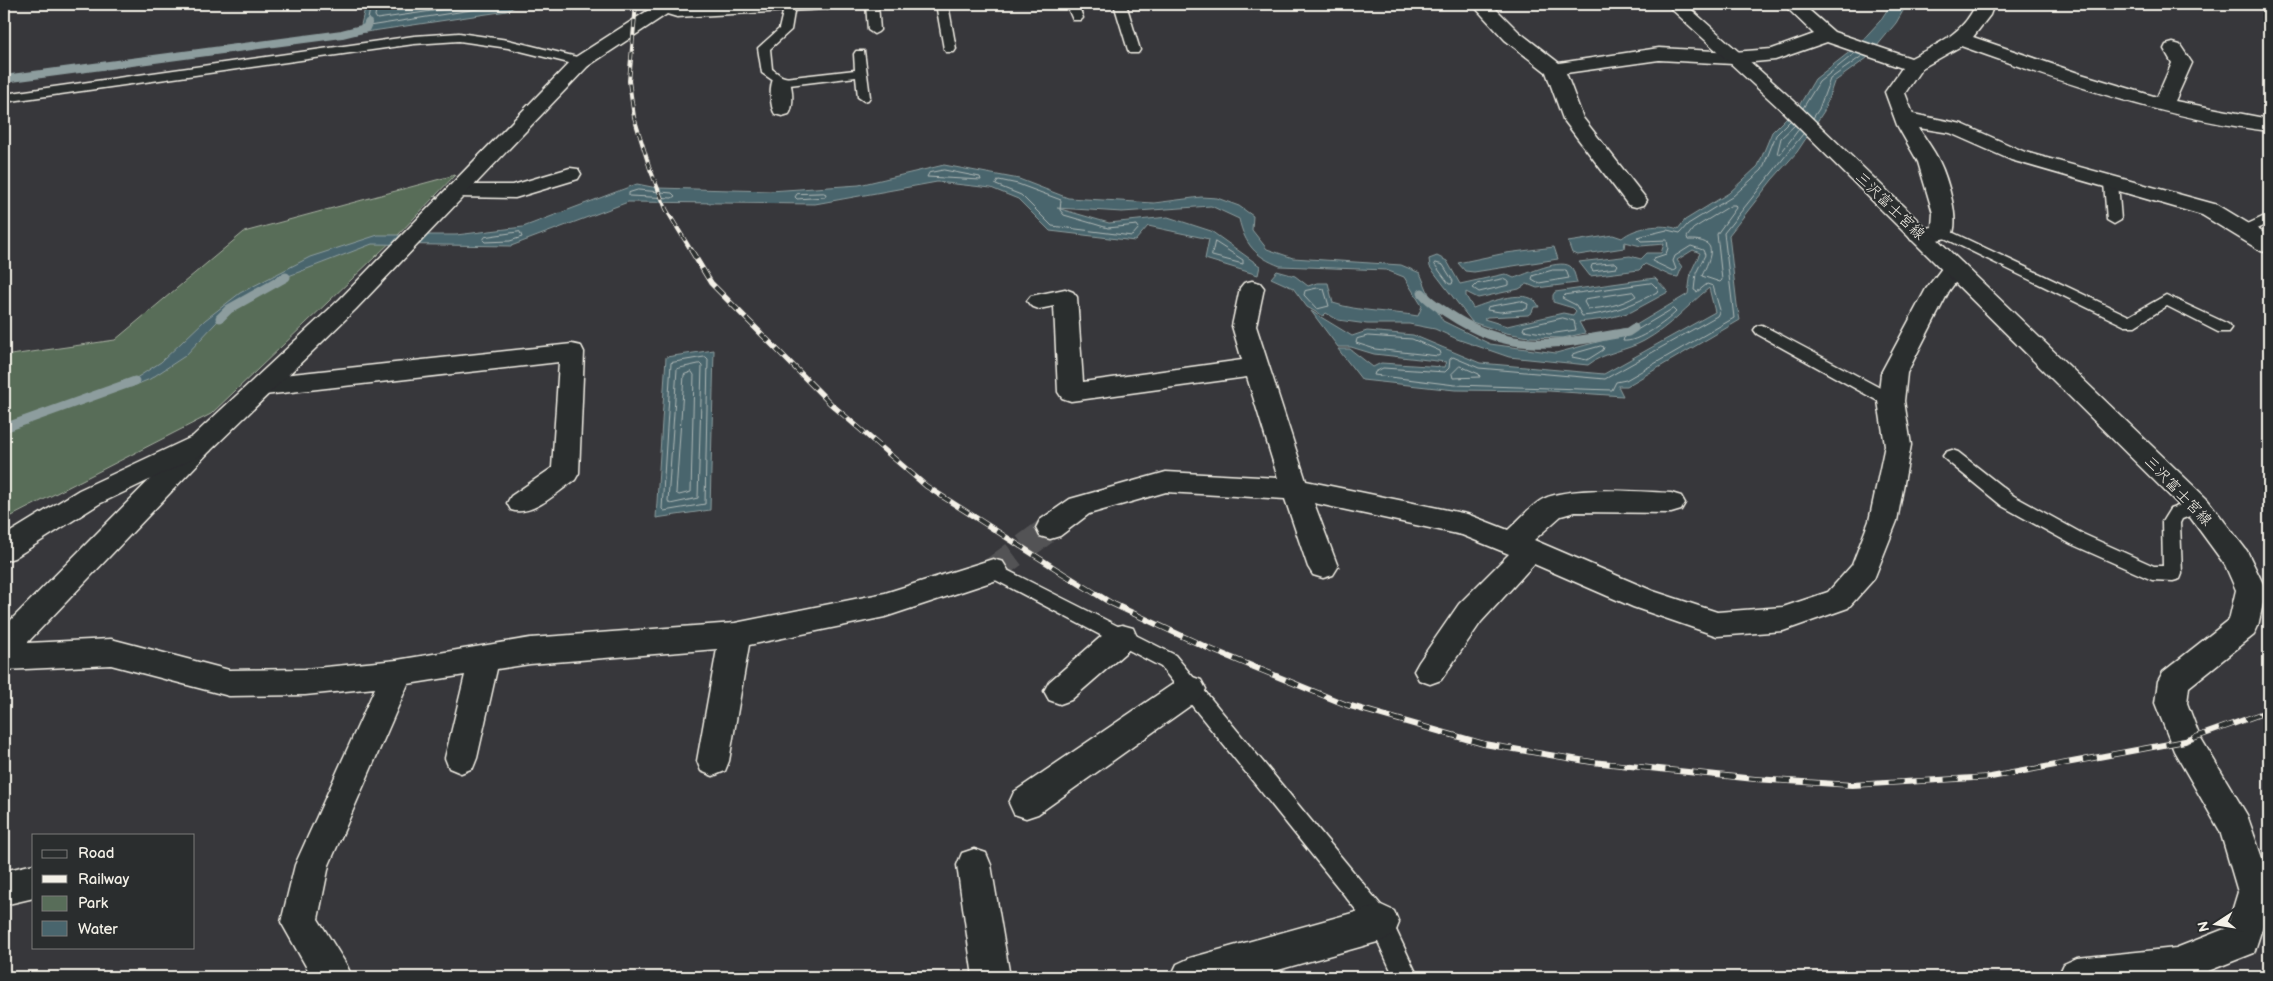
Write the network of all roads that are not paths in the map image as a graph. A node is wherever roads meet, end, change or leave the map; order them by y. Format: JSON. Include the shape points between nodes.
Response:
{"nodes":[{"id":1,"x":826,"y":4,"type":"edge"},
{"id":2,"x":872,"y":4,"type":"edge"},
{"id":3,"x":942,"y":4,"type":"edge"},
{"id":4,"x":1072,"y":4,"type":"edge"},
{"id":5,"x":1120,"y":4,"type":"edge"},
{"id":6,"x":1482,"y":4,"type":"edge"},
{"id":7,"x":1675,"y":4,"type":"edge"},
{"id":8,"x":1792,"y":4,"type":"edge"},
{"id":9,"x":1985,"y":4,"type":"edge"},
{"id":10,"x":669,"y":5,"type":"edge"},
{"id":11,"x":789,"y":6,"type":"junction"},
{"id":12,"x":1077,"y":18,"type":"dead end"},
{"id":13,"x":874,"y":30,"type":"dead end"},
{"id":14,"x":1827,"y":36,"type":"junction"},
{"id":15,"x":1960,"y":40,"type":"junction"},
{"id":16,"x":2173,"y":49,"type":"dead end"},
{"id":17,"x":950,"y":50,"type":"dead end"},
{"id":18,"x":1134,"y":50,"type":"dead end"},
{"id":19,"x":860,"y":54,"type":"dead end"},
{"id":20,"x":1733,"y":58,"type":"junction"},
{"id":21,"x":581,"y":62,"type":"junction"},
{"id":22,"x":1912,"y":65,"type":"junction"},
{"id":23,"x":1555,"y":69,"type":"junction"},
{"id":24,"x":862,"y":73,"type":"junction"},
{"id":25,"x":781,"y":82,"type":"junction"},
{"id":26,"x":864,"y":97,"type":"dead end"},
{"id":27,"x":4,"y":98,"type":"edge"},
{"id":28,"x":2163,"y":104,"type":"junction"},
{"id":29,"x":782,"y":110,"type":"dead end"},
{"id":30,"x":1905,"y":119,"type":"junction"},
{"id":31,"x":2269,"y":125,"type":"edge"},
{"id":32,"x":570,"y":174,"type":"dead end"},
{"id":33,"x":2111,"y":183,"type":"junction"},
{"id":34,"x":457,"y":191,"type":"junction"},
{"id":35,"x":1636,"y":200,"type":"dead end"},
{"id":36,"x":2269,"y":218,"type":"edge"},
{"id":37,"x":2114,"y":220,"type":"dead end"},
{"id":38,"x":2244,"y":231,"type":"junction"},
{"id":39,"x":1931,"y":234,"type":"junction"},
{"id":40,"x":2269,"y":246,"type":"edge"},
{"id":41,"x":1954,"y":268,"type":"junction"},
{"id":42,"x":1252,"y":288,"type":"dead end"},
{"id":43,"x":1039,"y":301,"type":"dead end"},
{"id":44,"x":2223,"y":328,"type":"dead end"},
{"id":45,"x":1762,"y":330,"type":"dead end"},
{"id":46,"x":1257,"y":367,"type":"junction"},
{"id":47,"x":264,"y":386,"type":"junction"},
{"id":48,"x":1891,"y":402,"type":"junction"},
{"id":49,"x":201,"y":444,"type":"junction"},
{"id":50,"x":1952,"y":456,"type":"dead end"},
{"id":51,"x":1295,"y":489,"type":"junction"},
{"id":52,"x":1672,"y":503,"type":"dead end"},
{"id":53,"x":521,"y":504,"type":"dead end"},
{"id":54,"x":2197,"y":506,"type":"junction"},
{"id":55,"x":1050,"y":528,"type":"tunnel mouth"},
{"id":56,"x":1521,"y":546,"type":"junction"},
{"id":57,"x":4,"y":550,"type":"edge"},
{"id":58,"x":1324,"y":567,"type":"dead end"},
{"id":59,"x":993,"y":570,"type":"joint"},
{"id":60,"x":735,"y":635,"type":"junction"},
{"id":61,"x":1122,"y":637,"type":"junction"},
{"id":62,"x":4,"y":647,"type":"edge"},
{"id":63,"x":4,"y":657,"type":"edge"},
{"id":64,"x":484,"y":659,"type":"junction"},
{"id":65,"x":1430,"y":671,"type":"dead end"},
{"id":66,"x":397,"y":673,"type":"junction"},
{"id":67,"x":1190,"y":690,"type":"junction"},
{"id":68,"x":1060,"y":691,"type":"dead end"},
{"id":69,"x":461,"y":758,"type":"dead end"},
{"id":70,"x":713,"y":761,"type":"dead end"},
{"id":71,"x":1026,"y":803,"type":"dead end"},
{"id":72,"x":974,"y":865,"type":"dead end"},
{"id":73,"x":32,"y":881,"type":"edge"},
{"id":74,"x":4,"y":888,"type":"edge"},
{"id":75,"x":1381,"y":923,"type":"junction"},
{"id":76,"x":333,"y":977,"type":"edge"},
{"id":77,"x":992,"y":977,"type":"edge"},
{"id":78,"x":1190,"y":977,"type":"edge"},
{"id":79,"x":1406,"y":977,"type":"edge"},
{"id":80,"x":2077,"y":977,"type":"edge"}],
"edges":[{"from":1,"to":11,"type":"street"},
{"from":2,"to":13,"type":"lane"},
{"from":3,"to":17,"type":"lane"},
{"from":4,"to":12,"type":"lane"},
{"from":5,"to":18,"type":"lane"},
{"from":6,"to":23,"type":"street","via":[[1512,36]]},
{"from":7,"to":20,"type":"street","name":"三沢富士宮線"},
{"from":8,"to":14,"type":"street"},
{"from":9,"to":15,"type":"street","via":[[1983,13]]},
{"from":10,"to":11,"type":"street","via":[[677,12]]},
{"from":10,"to":21,"type":"street"},
{"from":11,"to":25,"type":"lane","via":[[786,30],[764,48],[766,70]]},
{"from":14,"to":20,"type":"street","via":[[1775,54]]},
{"from":14,"to":22,"type":"street"},
{"from":15,"to":22,"type":"street"},
{"from":15,"to":28,"type":"street","via":[[2082,83]]},
{"from":16,"to":28,"type":"street","via":[[2182,63]]},
{"from":19,"to":24,"type":"lane"},
{"from":20,"to":23,"type":"street","via":[[1659,54]]},
{"from":20,"to":39,"type":"street","name":"三沢富士宮線"},
{"from":21,"to":27,"type":"lane","via":[[508,44],[459,37],[414,40]]},
{"from":21,"to":34,"type":"street"},
{"from":22,"to":30,"type":"street","via":[[1895,92]]},
{"from":23,"to":35,"type":"street","via":[[1573,120]]},
{"from":24,"to":25,"type":"lane"},
{"from":24,"to":26,"type":"lane"},
{"from":25,"to":29,"type":"street"},
{"from":28,"to":31,"type":"street"},
{"from":30,"to":33,"type":"street","via":[[1955,128],[2018,156]]},
{"from":30,"to":39,"type":"street","via":[[1929,162],[1944,213]]},
{"from":32,"to":34,"type":"street","via":[[515,192]]},
{"from":33,"to":37,"type":"lane"},
{"from":33,"to":38,"type":"street","via":[[2210,210]]},
{"from":34,"to":47,"type":"street"},
{"from":36,"to":38,"type":"lane"},
{"from":38,"to":40,"type":"street"},
{"from":39,"to":41,"type":"street","name":"三沢富士宮線"},
{"from":39,"to":44,"type":"lane","via":[[2130,322],[2166,300]]},
{"from":41,"to":48,"type":"street","via":[[1938,289],[1894,372]]},
{"from":41,"to":54,"type":"street","name":"三沢富士宮線"},
{"from":42,"to":46,"type":"street","via":[[1244,326]]},
{"from":43,"to":46,"type":"street","via":[[1065,297],[1071,392]]},
{"from":45,"to":48,"type":"lane"},
{"from":46,"to":51,"type":"street"},
{"from":47,"to":49,"type":"street"},
{"from":47,"to":53,"type":"street","via":[[572,352],[565,473]]},
{"from":48,"to":56,"type":"street","via":[[1898,445],[1882,521],[1864,571],[1838,600],[1784,619],[1718,624],[1643,599]]},
{"from":49,"to":57,"type":"street","via":[[89,497]]},
{"from":49,"to":62,"type":"street"},
{"from":50,"to":54,"type":"lane","via":[[2008,501],[2077,539],[2152,573],[2173,574],[2171,522],[2176,514]]},
{"from":51,"to":55,"type":"street","via":[[1166,482],[1080,506]]},
{"from":51,"to":56,"type":"street","via":[[1467,525]]},
{"from":51,"to":58,"type":"street"},
{"from":52,"to":56,"type":"street","via":[[1575,502],[1552,507]]},
{"from":54,"to":80,"type":"street","name":"三沢富士宮線","via":[[2238,559],[2251,590],[2243,626],[2174,680],[2171,703],[2185,741],[2235,826],[2256,892],[2241,940],[2176,966]]},
{"from":56,"to":65,"type":"street"},
{"from":59,"to":60,"type":"street","via":[[885,605]]},
{"from":59,"to":61,"type":"lane"},
{"from":60,"to":64,"type":"street","via":[[530,651]]},
{"from":60,"to":70,"type":"street"},
{"from":61,"to":67,"type":"lane","via":[[1168,661]]},
{"from":61,"to":68,"type":"street"},
{"from":63,"to":66,"type":"street","via":[[112,652],[229,683],[305,682]]},
{"from":64,"to":66,"type":"street"},
{"from":64,"to":69,"type":"street"},
{"from":66,"to":76,"type":"street","via":[[312,865],[299,922]]},
{"from":67,"to":71,"type":"street"},
{"from":67,"to":75,"type":"lane"},
{"from":72,"to":77,"type":"street"},
{"from":73,"to":74,"type":"street"},
{"from":75,"to":78,"type":"street"},
{"from":75,"to":79,"type":"lane"}]}
